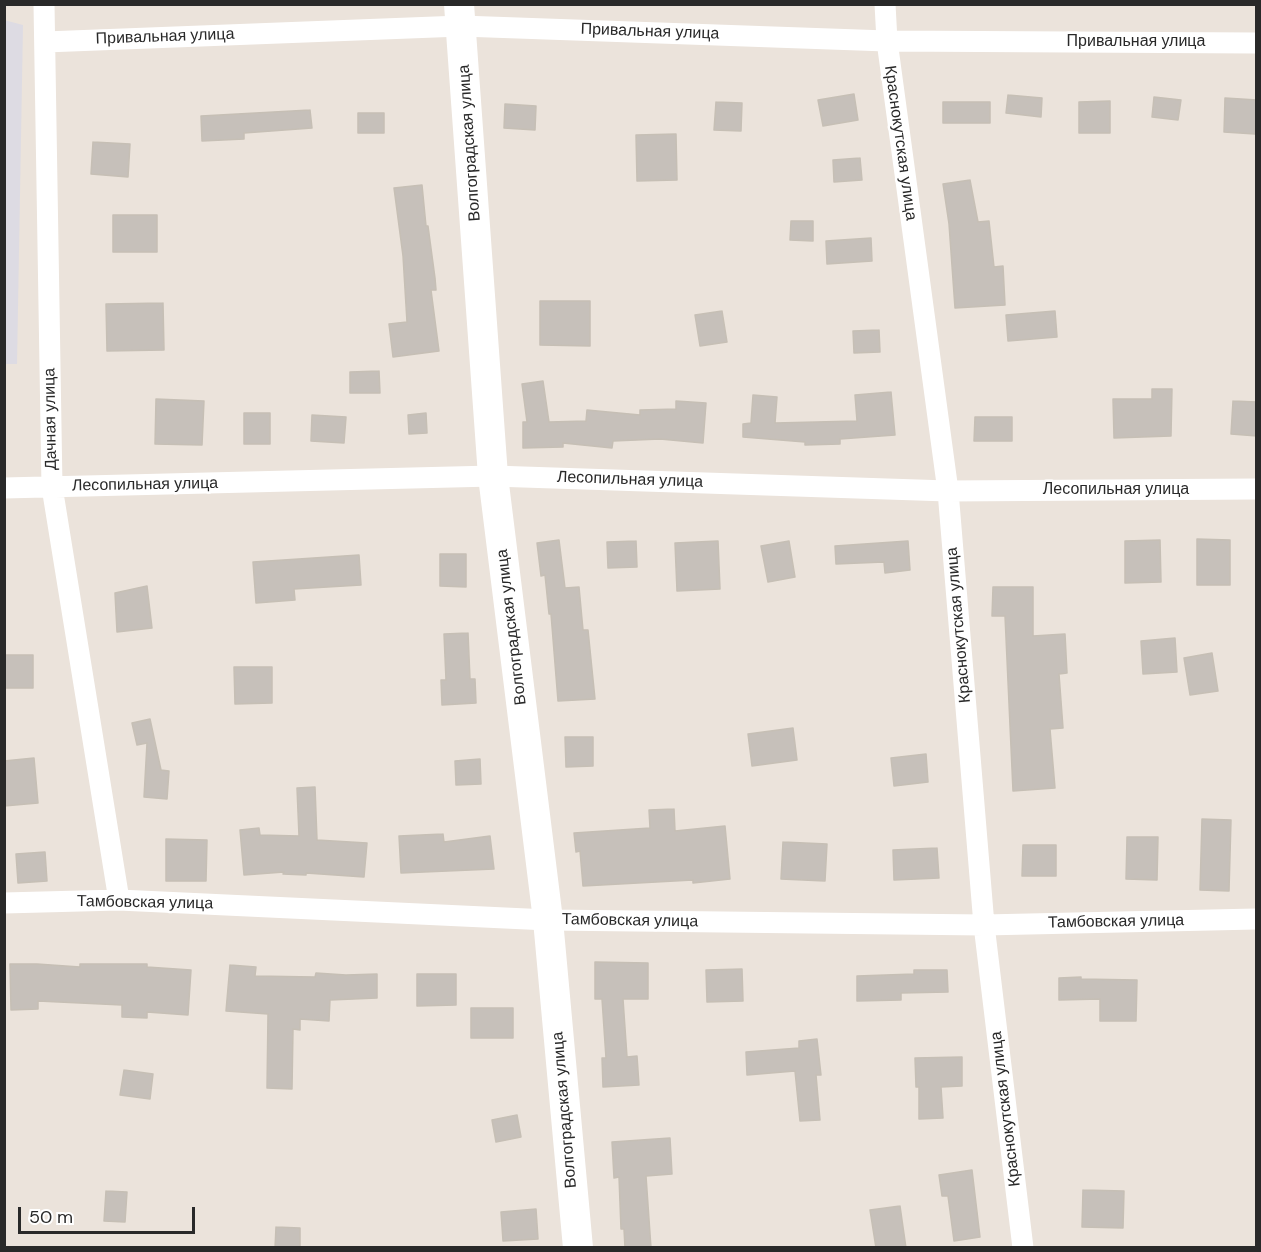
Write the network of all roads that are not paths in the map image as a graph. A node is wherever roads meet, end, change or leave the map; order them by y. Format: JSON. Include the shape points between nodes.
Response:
{"nodes":[{"id":1,"x":44,"y":4,"type":"edge"},
{"id":2,"x":885,"y":4,"type":"edge"},
{"id":3,"x":460,"y":15,"type":"edge"},
{"id":4,"x":886,"y":41,"type":"junction"},
{"id":5,"x":45,"y":42,"type":"junction"},
{"id":6,"x":1257,"y":43,"type":"edge"},
{"id":7,"x":494,"y":476,"type":"junction"},
{"id":8,"x":52,"y":487,"type":"junction"},
{"id":9,"x":4,"y":488,"type":"edge"},
{"id":10,"x":1257,"y":489,"type":"edge"},
{"id":11,"x":948,"y":491,"type":"junction"},
{"id":12,"x":119,"y":900,"type":"junction"},
{"id":13,"x":4,"y":903,"type":"edge"},
{"id":14,"x":1257,"y":919,"type":"edge"},
{"id":15,"x":548,"y":920,"type":"junction"},
{"id":16,"x":984,"y":925,"type":"junction"},
{"id":17,"x":578,"y":1248,"type":"edge"},
{"id":18,"x":1023,"y":1248,"type":"edge"}],
"edges":[{"from":1,"to":5,"type":"street","name":"Дачная улица"},
{"from":2,"to":4,"type":"street","name":"Краснокутская улица"},
{"from":3,"to":4,"type":"street","name":"Привальная улица"},
{"from":3,"to":5,"type":"street","name":"Привальная улица"},
{"from":3,"to":7,"type":"street","name":"Волгоградская улица"},
{"from":4,"to":6,"type":"street","name":"Привальная улица"},
{"from":4,"to":11,"type":"street","name":"Краснокутская улица"},
{"from":5,"to":8,"type":"street","name":"Дачная улица"},
{"from":7,"to":8,"type":"street","name":"Лесопильная улица"},
{"from":7,"to":11,"type":"street","name":"Лесопильная улица"},
{"from":7,"to":15,"type":"street","name":"Волгоградская улица"},
{"from":8,"to":9,"type":"street","name":"Лесопильная улица"},
{"from":8,"to":12,"type":"street","name":"Дачная улица"},
{"from":10,"to":11,"type":"street","name":"Лесопильная улица"},
{"from":11,"to":16,"type":"street","name":"Краснокутская улица"},
{"from":12,"to":13,"type":"street","name":"Тамбовская улица"},
{"from":12,"to":15,"type":"street","name":"Тамбовская улица"},
{"from":14,"to":16,"type":"street","name":"Тамбовская улица"},
{"from":15,"to":16,"type":"street","name":"Тамбовская улица"},
{"from":15,"to":17,"type":"street","name":"Волгоградская улица"},
{"from":16,"to":18,"type":"street","name":"Краснокутская улица"}]}
